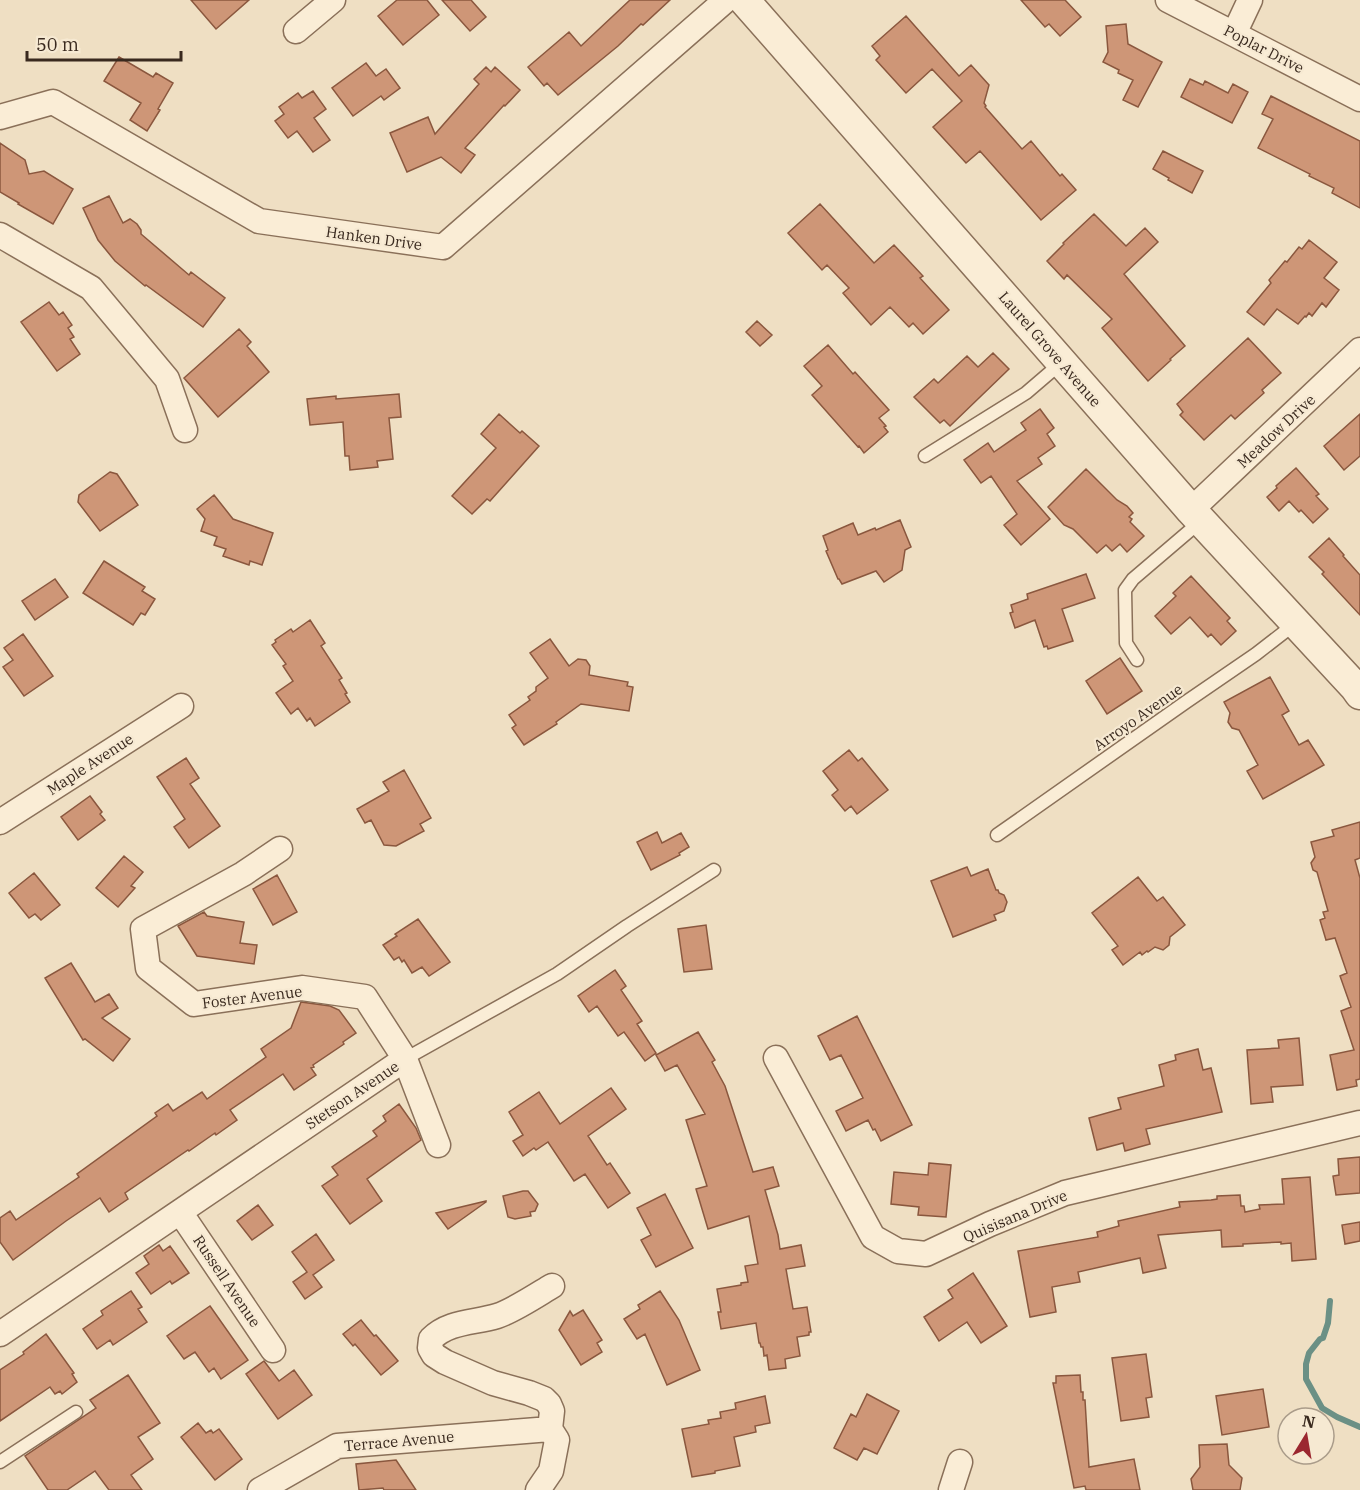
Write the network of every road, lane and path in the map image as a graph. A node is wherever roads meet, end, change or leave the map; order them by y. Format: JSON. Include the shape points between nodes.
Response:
{"nodes":[{"id":1,"x":333,"y":0,"type":"edge"},
{"id":2,"x":726,"y":0,"type":"edge"},
{"id":3,"x":744,"y":0,"type":"edge"},
{"id":4,"x":1168,"y":0,"type":"edge"},
{"id":5,"x":1250,"y":0,"type":"edge"},
{"id":6,"x":296,"y":31,"type":"dead end"},
{"id":7,"x":1234,"y":34,"type":"junction"},
{"id":8,"x":1360,"y":99,"type":"edge"},
{"id":9,"x":0,"y":117,"type":"edge"},
{"id":10,"x":0,"y":235,"type":"edge"},
{"id":11,"x":1359,"y":353,"type":"edge"},
{"id":12,"x":1061,"y":363,"type":"junction"},
{"id":13,"x":185,"y":430,"type":"dead end"},
{"id":14,"x":925,"y":456,"type":"dead end"},
{"id":15,"x":1196,"y":516,"type":"junction"},
{"id":16,"x":1296,"y":623,"type":"junction"},
{"id":17,"x":1137,"y":660,"type":"dead end"},
{"id":18,"x":1360,"y":694,"type":"edge"},
{"id":19,"x":181,"y":706,"type":"dead end"},
{"id":20,"x":0,"y":822,"type":"edge"},
{"id":21,"x":997,"y":835,"type":"dead end"},
{"id":22,"x":280,"y":849,"type":"dead end"},
{"id":23,"x":714,"y":870,"type":"dead end"},
{"id":24,"x":776,"y":1058,"type":"dead end"},
{"id":25,"x":405,"y":1059,"type":"junction"},
{"id":26,"x":1360,"y":1124,"type":"edge"},
{"id":27,"x":438,"y":1145,"type":"dead end"},
{"id":28,"x":180,"y":1212,"type":"junction"},
{"id":29,"x":552,"y":1286,"type":"dead end"},
{"id":30,"x":4,"y":1323,"type":"edge"},
{"id":31,"x":273,"y":1350,"type":"dead end"},
{"id":32,"x":76,"y":1412,"type":"dead end"},
{"id":33,"x":550,"y":1429,"type":"junction"},
{"id":34,"x":0,"y":1462,"type":"edge"},
{"id":35,"x":960,"y":1462,"type":"dead end"},
{"id":36,"x":260,"y":1490,"type":"edge"},
{"id":37,"x":538,"y":1490,"type":"edge"},
{"id":38,"x":951,"y":1490,"type":"edge"}],
"edges":[{"from":1,"to":6,"type":"street"},
{"from":2,"to":9,"type":"street","name":"Hanken Drive","via":[[443,247],[259,221],[53,102]]},
{"from":3,"to":12,"type":"street","name":"Laurel Grove Avenue"},
{"from":4,"to":7,"type":"street","name":"Poplar Drive"},
{"from":5,"to":7,"type":"street"},
{"from":7,"to":8,"type":"street","name":"Poplar Drive"},
{"from":10,"to":13,"type":"street","via":[[91,288],[167,379]]},
{"from":11,"to":15,"type":"street","name":"Meadow Drive"},
{"from":12,"to":14,"type":"lane","via":[[1026,393]]},
{"from":12,"to":15,"type":"street","name":"Laurel Grove Avenue"},
{"from":15,"to":16,"type":"street","name":"Laurel Grove Avenue"},
{"from":15,"to":17,"type":"lane","via":[[1125,591],[1126,643]]},
{"from":16,"to":18,"type":"street","name":"Laurel Grove Avenue"},
{"from":16,"to":21,"type":"lane","name":"Arroyo Avenue"},
{"from":19,"to":20,"type":"street","name":"Maple Avenue"},
{"from":22,"to":25,"type":"street","name":"Foster Avenue","via":[[243,874],[142,929],[148,968],[194,1004],[303,988],[364,997]]},
{"from":23,"to":25,"type":"lane","name":"Stetson Avenue","via":[[557,974]]},
{"from":24,"to":26,"type":"street","name":"Quisisana Drive","via":[[873,1238],[898,1251],[926,1254],[1065,1193]]},
{"from":25,"to":27,"type":"street","name":"Foster Avenue"},
{"from":25,"to":28,"type":"street","name":"Stetson Avenue"},
{"from":28,"to":30,"type":"street","name":"Stetson Avenue"},
{"from":28,"to":31,"type":"street","name":"Russell Avenue"},
{"from":29,"to":33,"type":"street","via":[[500,1315],[439,1331],[431,1339],[430,1348],[445,1362],[544,1399],[552,1411]]},
{"from":32,"to":34,"type":"lane"},
{"from":33,"to":36,"type":"street","name":"Terrace Avenue","via":[[337,1446]]},
{"from":33,"to":37,"type":"street","via":[[556,1440],[551,1471]]},
{"from":35,"to":38,"type":"street"}]}
